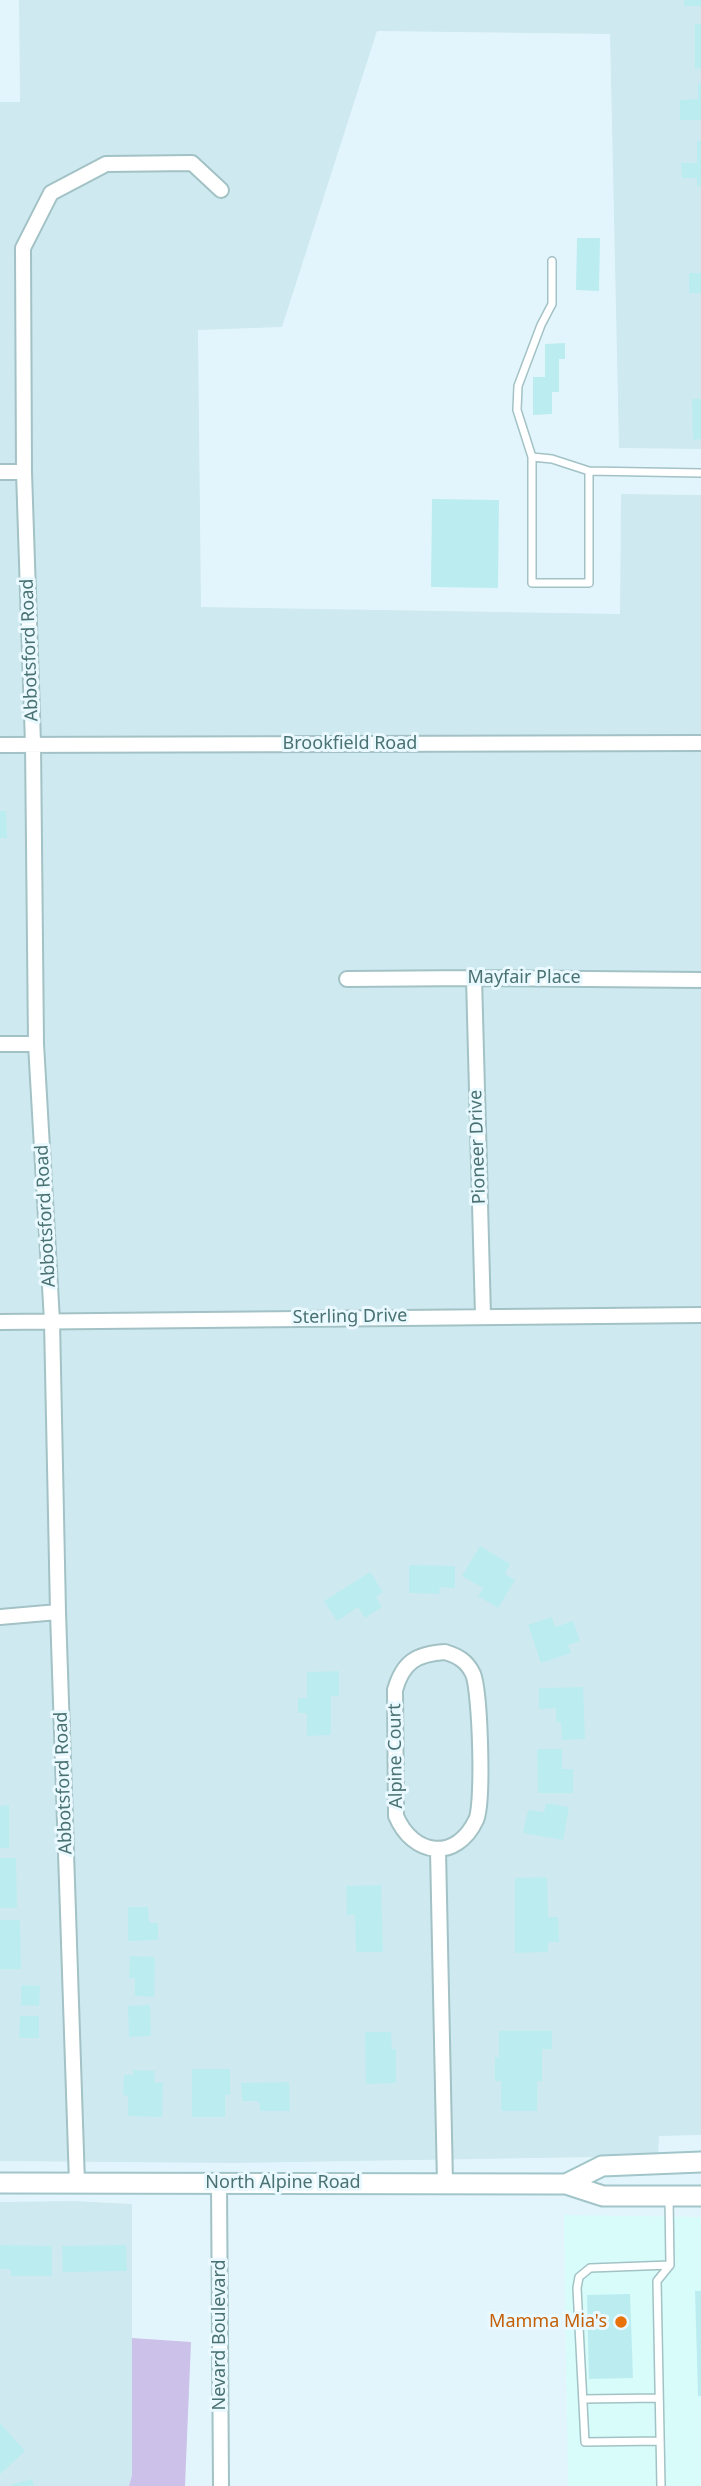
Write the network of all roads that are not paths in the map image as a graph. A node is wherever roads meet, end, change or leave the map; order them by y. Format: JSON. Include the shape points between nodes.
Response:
{"nodes":[{"id":1,"x":221,"y":190,"type":"dead end"},
{"id":2,"x":552,"y":261,"type":"dead end"},
{"id":3,"x":532,"y":457,"type":"junction"},
{"id":4,"x":589,"y":471,"type":"junction"},
{"id":5,"x":0,"y":472,"type":"edge"},
{"id":6,"x":24,"y":472,"type":"junction"},
{"id":7,"x":701,"y":473,"type":"edge"},
{"id":8,"x":701,"y":743,"type":"edge"},
{"id":9,"x":33,"y":744,"type":"junction"},
{"id":10,"x":0,"y":745,"type":"edge"},
{"id":11,"x":474,"y":978,"type":"junction"},
{"id":12,"x":347,"y":979,"type":"dead end"},
{"id":13,"x":701,"y":980,"type":"edge"},
{"id":14,"x":0,"y":1044,"type":"edge"},
{"id":15,"x":36,"y":1044,"type":"junction"},
{"id":16,"x":701,"y":1315,"type":"edge"},
{"id":17,"x":483,"y":1316,"type":"junction"},
{"id":18,"x":52,"y":1321,"type":"junction"},
{"id":19,"x":0,"y":1322,"type":"edge"},
{"id":20,"x":58,"y":1612,"type":"junction"},
{"id":21,"x":0,"y":1617,"type":"edge"},
{"id":22,"x":438,"y":1850,"type":"junction"},
{"id":23,"x":701,"y":2162,"type":"edge"},
{"id":24,"x":0,"y":2183,"type":"edge"},
{"id":25,"x":77,"y":2183,"type":"junction"},
{"id":26,"x":219,"y":2183,"type":"junction"},
{"id":27,"x":445,"y":2183,"type":"junction"},
{"id":28,"x":566,"y":2184,"type":"junction"},
{"id":29,"x":669,"y":2196,"type":"junction"},
{"id":30,"x":701,"y":2196,"type":"edge"},
{"id":31,"x":670,"y":2264,"type":"junction"},
{"id":32,"x":583,"y":2399,"type":"junction"},
{"id":33,"x":659,"y":2399,"type":"junction"},
{"id":34,"x":660,"y":2441,"type":"junction"},
{"id":35,"x":221,"y":2486,"type":"edge"},
{"id":36,"x":661,"y":2486,"type":"edge"}],
"edges":[{"from":1,"to":6,"type":"street","name":"Abbotsford Road","via":[[192,163],[106,164],[51,193],[23,250]]},
{"from":2,"to":3,"type":"lane","via":[[552,304],[518,386],[517,410]]},
{"from":3,"to":4,"type":"lane"},
{"from":3,"to":4,"type":"lane","via":[[532,583],[589,583]]},
{"from":4,"to":7,"type":"lane"},
{"from":5,"to":6,"type":"street"},
{"from":6,"to":9,"type":"street","name":"Abbotsford Road"},
{"from":8,"to":9,"type":"street","name":"Brookfield Road"},
{"from":9,"to":10,"type":"street","name":"Brookfield Road"},
{"from":9,"to":15,"type":"street","name":"Abbotsford Road"},
{"from":11,"to":12,"type":"street","name":"Mayfair Place"},
{"from":11,"to":13,"type":"street","name":"Mayfair Place"},
{"from":11,"to":17,"type":"street","name":"Pioneer Drive"},
{"from":14,"to":15,"type":"street"},
{"from":15,"to":18,"type":"street","name":"Abbotsford Road"},
{"from":16,"to":17,"type":"street","name":"Sterling Drive"},
{"from":17,"to":18,"type":"street","name":"Sterling Drive"},
{"from":18,"to":19,"type":"street","name":"Sterling Drive"},
{"from":18,"to":20,"type":"street","name":"Abbotsford Road"},
{"from":20,"to":21,"type":"street"},
{"from":20,"to":25,"type":"street","name":"Abbotsford Road"},
{"from":22,"to":22,"type":"street","name":"Alpine Court","via":[[468,1832],[480,1809],[477,1685],[466,1662],[445,1652],[413,1659],[399,1675],[395,1690],[396,1816],[411,1840]]},
{"from":22,"to":27,"type":"street"},
{"from":23,"to":28,"type":"main road","name":"North Alpine Road","via":[[603,2166]]},
{"from":24,"to":25,"type":"main road","name":"North Alpine Road"},
{"from":25,"to":26,"type":"main road","name":"North Alpine Road"},
{"from":26,"to":27,"type":"main road","name":"North Alpine Road"},
{"from":26,"to":35,"type":"street","name":"Nevard Boulevard"},
{"from":27,"to":28,"type":"main road","name":"North Alpine Road"},
{"from":28,"to":29,"type":"main road","name":"North Alpine Road","via":[[603,2196]]},
{"from":29,"to":30,"type":"main road","name":"North Alpine Road"},
{"from":29,"to":31,"type":"lane"},
{"from":31,"to":32,"type":"lane","via":[[590,2268],[579,2277]]},
{"from":31,"to":33,"type":"lane","via":[[657,2281]]},
{"from":32,"to":33,"type":"lane"},
{"from":32,"to":34,"type":"lane","via":[[585,2442]]},
{"from":33,"to":34,"type":"lane"},
{"from":34,"to":36,"type":"lane"}]}
